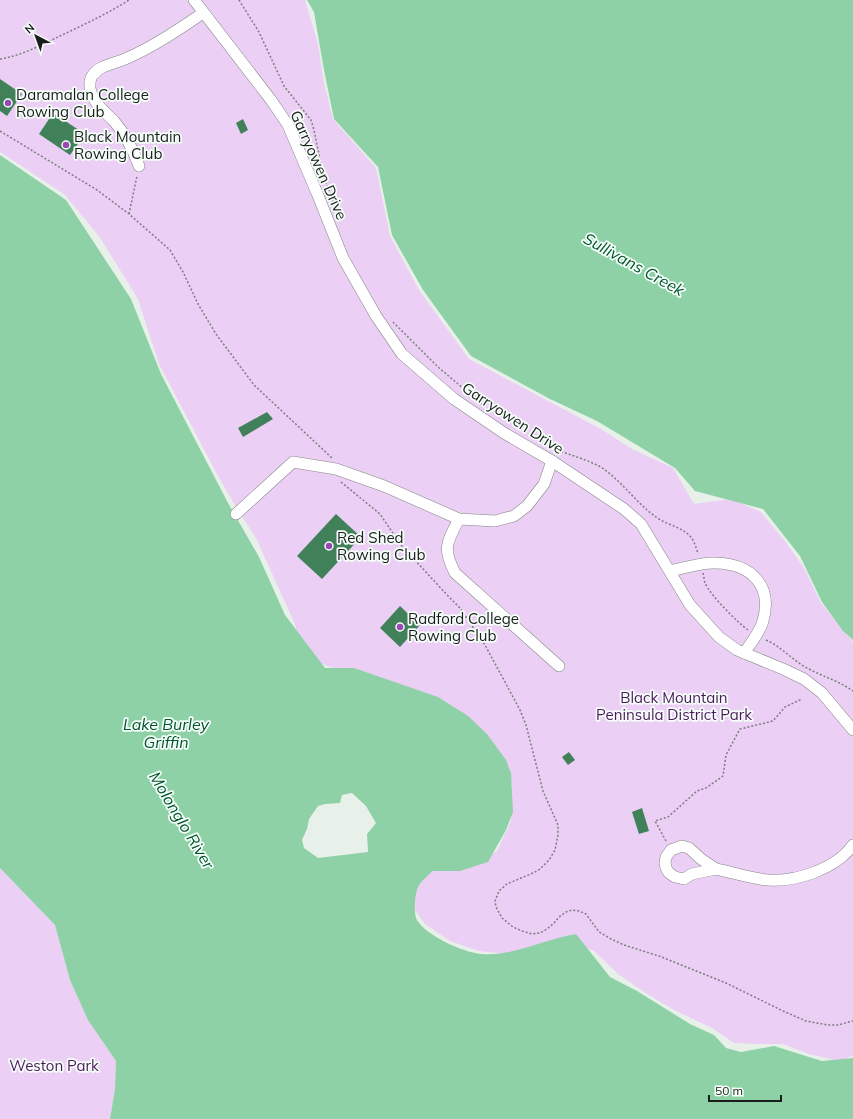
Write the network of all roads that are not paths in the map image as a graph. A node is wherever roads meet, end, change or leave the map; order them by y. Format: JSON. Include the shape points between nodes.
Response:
{"nodes":[{"id":1,"x":194,"y":0,"type":"edge"},
{"id":2,"x":204,"y":13,"type":"junction"},
{"id":3,"x":139,"y":166,"type":"road end"},
{"id":4,"x":552,"y":461,"type":"junction"},
{"id":5,"x":236,"y":514,"type":"dead end"},
{"id":6,"x":459,"y":519,"type":"junction"},
{"id":7,"x":670,"y":571,"type":"junction"},
{"id":8,"x":744,"y":653,"type":"junction"},
{"id":9,"x":559,"y":666,"type":"dead end"},
{"id":10,"x":853,"y":730,"type":"edge"},
{"id":11,"x":853,"y":845,"type":"edge"},
{"id":12,"x":716,"y":869,"type":"junction"}],
"edges":[{"from":1,"to":2,"type":"street","name":"Garryowen Drive"},
{"from":2,"to":3,"type":"street","via":[[150,47],[103,67],[92,76],[92,95],[125,135]]},
{"from":2,"to":4,"type":"street","name":"Garryowen Drive","via":[[288,125],[343,258],[376,316],[402,354],[454,399],[504,433]]},
{"from":4,"to":6,"type":"street","via":[[544,484],[527,506],[514,516],[495,521]]},
{"from":4,"to":7,"type":"street","name":"Garryowen Drive","via":[[602,493],[641,524]]},
{"from":5,"to":6,"type":"street","via":[[293,462],[336,469],[384,486]]},
{"from":6,"to":9,"type":"street","via":[[447,547],[447,555],[456,573]]},
{"from":7,"to":8,"type":"street","name":"Garryowen Drive","via":[[690,604],[704,621],[719,637]]},
{"from":7,"to":8,"type":"street","via":[[715,562],[733,564],[748,571],[757,579],[763,586],[763,622]]},
{"from":8,"to":10,"type":"street","name":"Garryowen Drive","via":[[804,679],[822,693]]},
{"from":11,"to":12,"type":"street","via":[[833,863],[797,878],[768,880]]},
{"from":12,"to":12,"type":"street","via":[[684,878],[675,877],[669,873],[665,862],[671,850],[682,846],[689,848]]}]}
